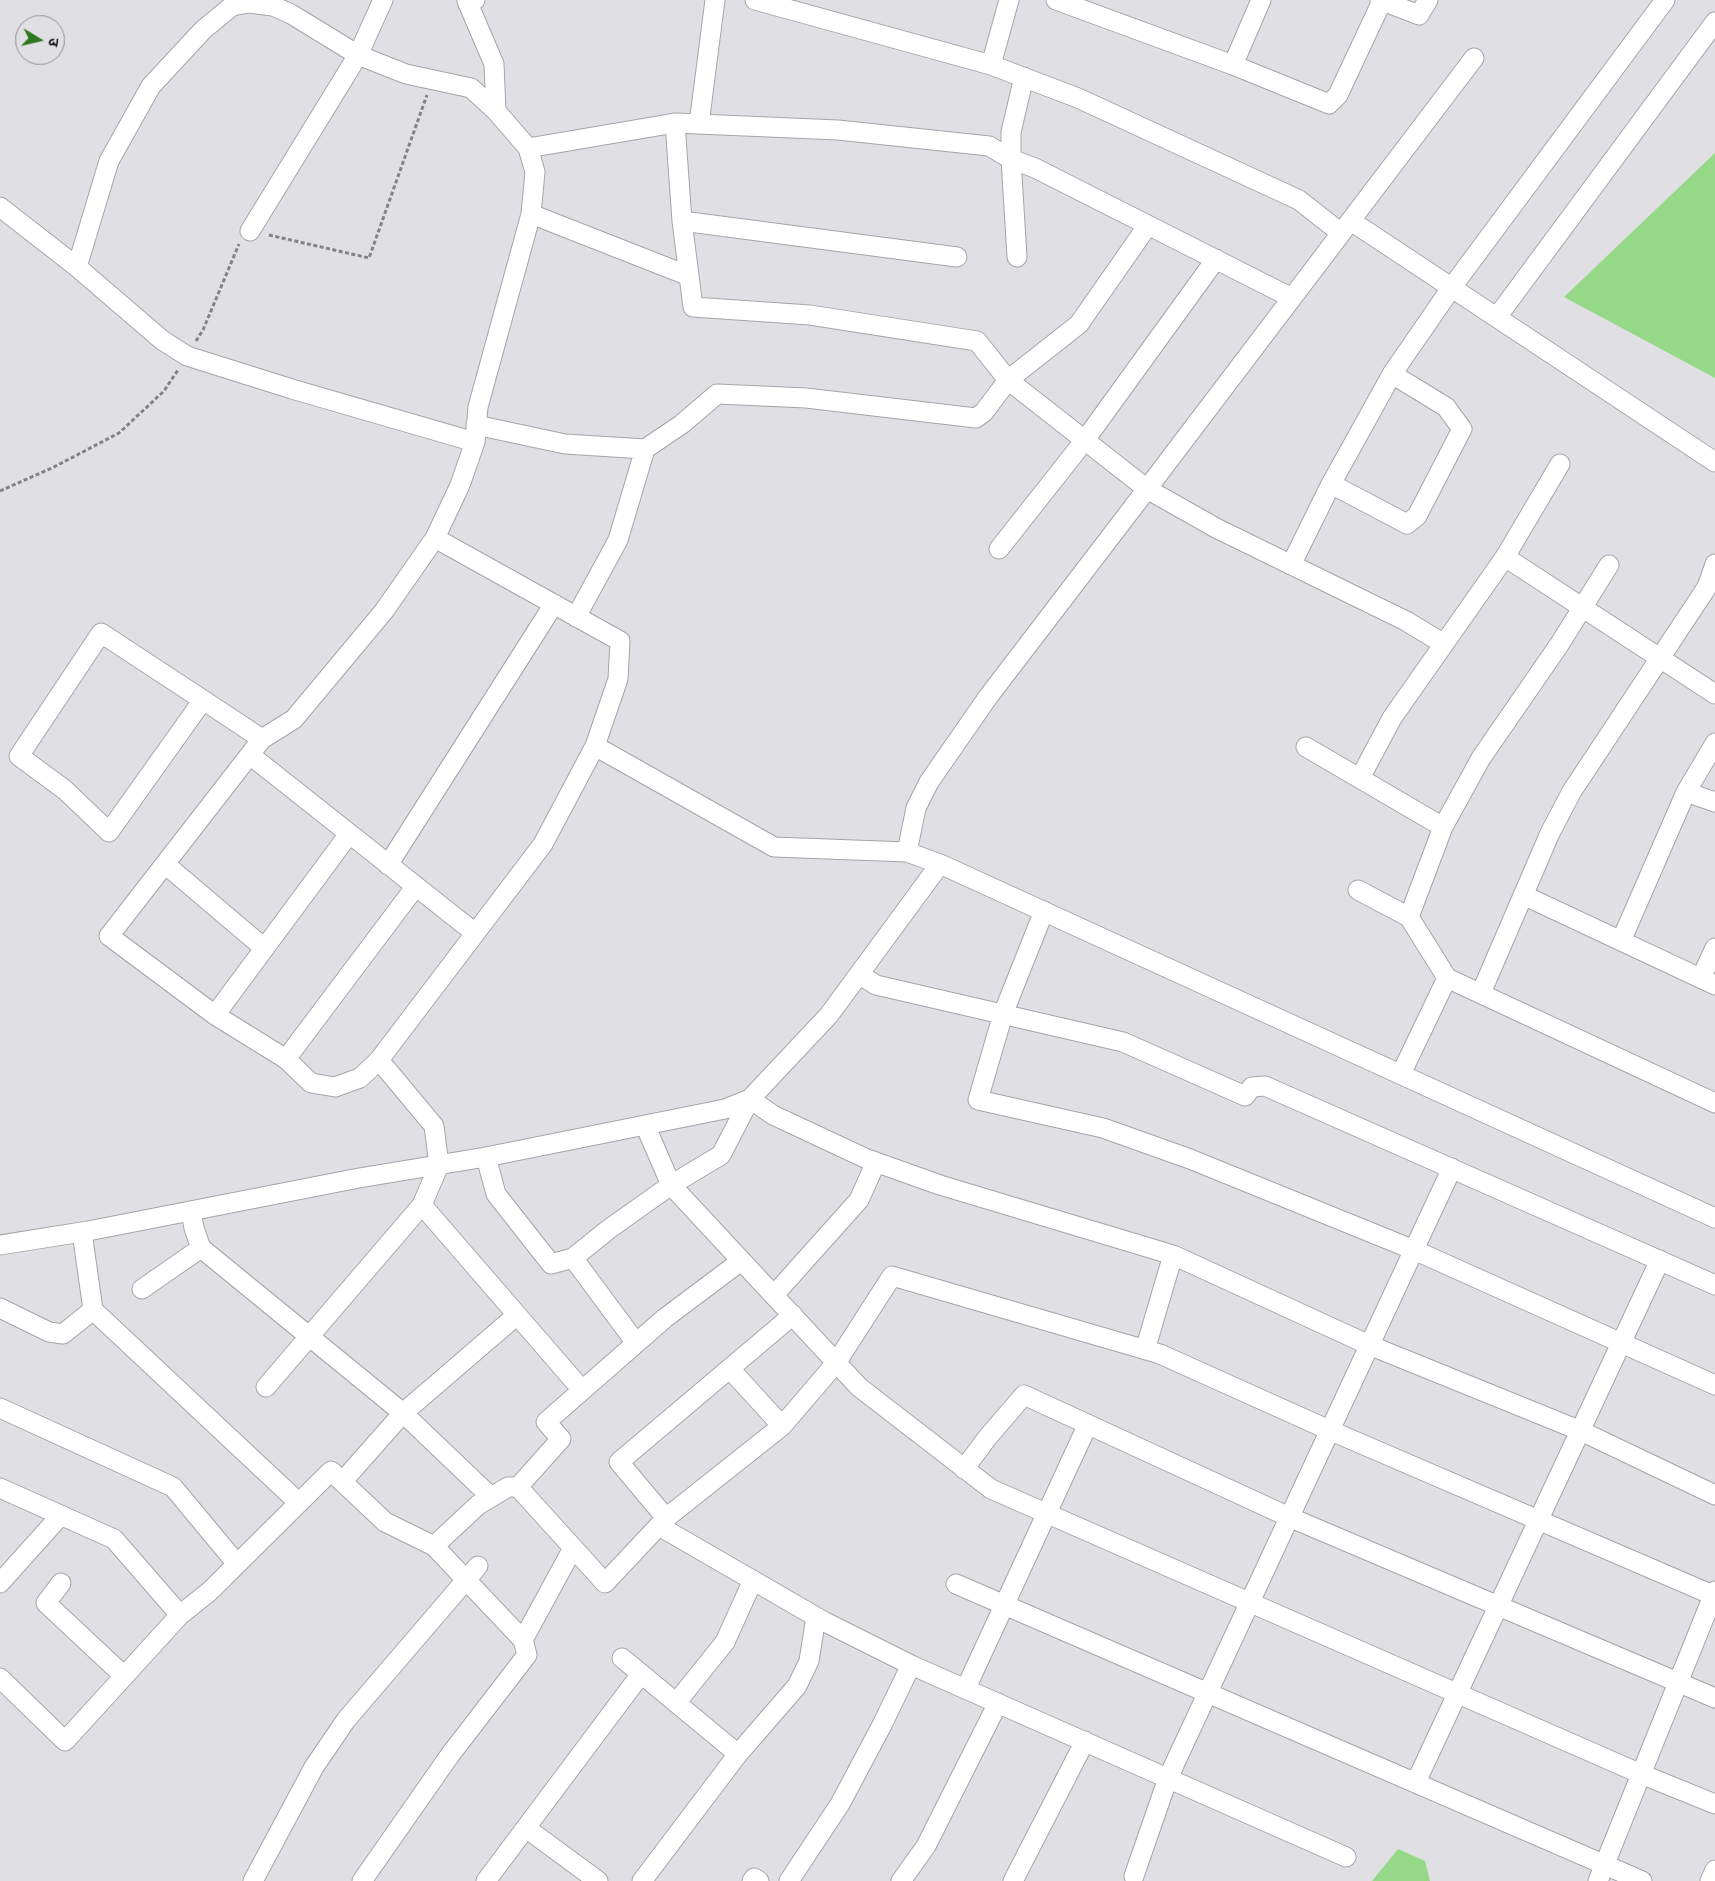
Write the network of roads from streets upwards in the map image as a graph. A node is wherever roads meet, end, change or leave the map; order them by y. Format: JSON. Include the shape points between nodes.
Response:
{"nodes":[{"id":1,"x":383,"y":0,"type":"edge"},
{"id":2,"x":475,"y":0,"type":"edge"},
{"id":3,"x":715,"y":0,"type":"edge"},
{"id":4,"x":755,"y":0,"type":"edge"},
{"id":5,"x":1009,"y":0,"type":"edge"},
{"id":6,"x":1056,"y":0,"type":"edge"},
{"id":7,"x":1261,"y":0,"type":"edge"},
{"id":8,"x":1381,"y":0,"type":"edge"},
{"id":9,"x":1428,"y":0,"type":"edge"},
{"id":10,"x":1665,"y":0,"type":"edge"},
{"id":11,"x":247,"y":1,"type":"edge"},
{"id":12,"x":1715,"y":22,"type":"edge"},
{"id":13,"x":358,"y":55,"type":"junction"},
{"id":14,"x":1474,"y":58,"type":"dead end"},
{"id":15,"x":991,"y":65,"type":"junction"},
{"id":16,"x":1234,"y":65,"type":"junction"},
{"id":17,"x":1024,"y":77,"type":"junction"},
{"id":18,"x":496,"y":110,"type":"junction"},
{"id":19,"x":675,"y":123,"type":"junction"},
{"id":20,"x":699,"y":124,"type":"junction"},
{"id":21,"x":528,"y":148,"type":"junction"},
{"id":22,"x":1011,"y":159,"type":"junction"},
{"id":23,"x":0,"y":206,"type":"edge"},
{"id":24,"x":531,"y":214,"type":"junction"},
{"id":25,"x":682,"y":221,"type":"junction"},
{"id":26,"x":1148,"y":225,"type":"junction"},
{"id":27,"x":1346,"y":227,"type":"junction"},
{"id":28,"x":250,"y":231,"type":"road end"},
{"id":29,"x":957,"y":257,"type":"dead end"},
{"id":30,"x":1017,"y":258,"type":"dead end"},
{"id":31,"x":1216,"y":259,"type":"junction"},
{"id":32,"x":77,"y":267,"type":"junction"},
{"id":33,"x":689,"y":276,"type":"junction"},
{"id":34,"x":1452,"y":287,"type":"junction"},
{"id":35,"x":1292,"y":298,"type":"junction"},
{"id":36,"x":1497,"y":317,"type":"junction"},
{"id":37,"x":1392,"y":374,"type":"junction"},
{"id":38,"x":1008,"y":380,"type":"junction"},
{"id":39,"x":476,"y":433,"type":"junction"},
{"id":40,"x":1084,"y":440,"type":"junction"},
{"id":41,"x":645,"y":449,"type":"junction"},
{"id":42,"x":1715,"y":462,"type":"edge"},
{"id":43,"x":1560,"y":464,"type":"dead end"},
{"id":44,"x":1331,"y":484,"type":"junction"},
{"id":45,"x":1148,"y":489,"type":"junction"},
{"id":46,"x":435,"y":538,"type":"junction"},
{"id":47,"x":999,"y":549,"type":"dead end"},
{"id":48,"x":1505,"y":557,"type":"junction"},
{"id":49,"x":1715,"y":564,"type":"edge"},
{"id":50,"x":1292,"y":565,"type":"junction"},
{"id":51,"x":1609,"y":565,"type":"dead end"},
{"id":52,"x":554,"y":604,"type":"junction"},
{"id":53,"x":1583,"y":608,"type":"junction"},
{"id":54,"x":576,"y":617,"type":"junction"},
{"id":55,"x":1444,"y":644,"type":"junction"},
{"id":56,"x":1660,"y":659,"type":"junction"},
{"id":57,"x":1715,"y":694,"type":"edge"},
{"id":58,"x":204,"y":700,"type":"junction"},
{"id":59,"x":262,"y":739,"type":"junction"},
{"id":60,"x":1715,"y":743,"type":"edge"},
{"id":61,"x":595,"y":746,"type":"junction"},
{"id":62,"x":1306,"y":747,"type":"dead end"},
{"id":63,"x":250,"y":755,"type":"junction"},
{"id":64,"x":1360,"y":778,"type":"junction"},
{"id":65,"x":1686,"y":792,"type":"junction"},
{"id":66,"x":1715,"y":802,"type":"edge"},
{"id":67,"x":1443,"y":827,"type":"junction"},
{"id":68,"x":350,"y":834,"type":"junction"},
{"id":69,"x":906,"y":852,"type":"junction"},
{"id":70,"x":165,"y":864,"type":"junction"},
{"id":71,"x":940,"y":864,"type":"junction"},
{"id":72,"x":388,"y":865,"type":"junction"},
{"id":73,"x":416,"y":886,"type":"junction"},
{"id":74,"x":1358,"y":890,"type":"dead end"},
{"id":75,"x":1523,"y":895,"type":"junction"},
{"id":76,"x":1044,"y":912,"type":"junction"},
{"id":77,"x":1409,"y":917,"type":"junction"},
{"id":78,"x":475,"y":933,"type":"junction"},
{"id":79,"x":1621,"y":941,"type":"junction"},
{"id":80,"x":264,"y":948,"type":"junction"},
{"id":81,"x":1715,"y":948,"type":"edge"},
{"id":82,"x":859,"y":974,"type":"junction"},
{"id":83,"x":1447,"y":978,"type":"junction"},
{"id":84,"x":1708,"y":982,"type":"edge"},
{"id":85,"x":1480,"y":993,"type":"junction"},
{"id":86,"x":1003,"y":1014,"type":"junction"},
{"id":87,"x":214,"y":1015,"type":"junction"},
{"id":88,"x":286,"y":1059,"type":"junction"},
{"id":89,"x":379,"y":1060,"type":"junction"},
{"id":90,"x":1401,"y":1074,"type":"junction"},
{"id":91,"x":750,"y":1099,"type":"junction"},
{"id":92,"x":1715,"y":1103,"type":"edge"},
{"id":93,"x":645,"y":1125,"type":"junction"},
{"id":94,"x":486,"y":1157,"type":"junction"},
{"id":95,"x":876,"y":1162,"type":"junction"},
{"id":96,"x":439,"y":1165,"type":"junction"},
{"id":97,"x":1452,"y":1168,"type":"junction"},
{"id":98,"x":671,"y":1185,"type":"junction"},
{"id":99,"x":422,"y":1205,"type":"junction"},
{"id":100,"x":191,"y":1211,"type":"junction"},
{"id":101,"x":1715,"y":1218,"type":"edge"},
{"id":102,"x":82,"y":1232,"type":"junction"},
{"id":103,"x":0,"y":1245,"type":"edge"},
{"id":104,"x":201,"y":1248,"type":"junction"},
{"id":105,"x":1414,"y":1250,"type":"junction"},
{"id":106,"x":1173,"y":1255,"type":"junction"},
{"id":107,"x":573,"y":1258,"type":"junction"},
{"id":108,"x":1660,"y":1260,"type":"junction"},
{"id":109,"x":741,"y":1261,"type":"junction"},
{"id":110,"x":1715,"y":1285,"type":"edge"},
{"id":111,"x":142,"y":1290,"type":"dead end"},
{"id":112,"x":774,"y":1295,"type":"junction"},
{"id":113,"x":0,"y":1308,"type":"edge"},
{"id":114,"x":93,"y":1310,"type":"junction"},
{"id":115,"x":517,"y":1316,"type":"junction"},
{"id":116,"x":793,"y":1316,"type":"junction"},
{"id":117,"x":309,"y":1335,"type":"junction"},
{"id":118,"x":1622,"y":1342,"type":"junction"},
{"id":119,"x":636,"y":1343,"type":"junction"},
{"id":120,"x":1369,"y":1345,"type":"junction"},
{"id":121,"x":1145,"y":1350,"type":"junction"},
{"id":122,"x":836,"y":1363,"type":"junction"},
{"id":123,"x":730,"y":1369,"type":"junction"},
{"id":124,"x":1715,"y":1385,"type":"edge"},
{"id":125,"x":266,"y":1387,"type":"dead end"},
{"id":126,"x":582,"y":1390,"type":"junction"},
{"id":127,"x":0,"y":1408,"type":"edge"},
{"id":128,"x":402,"y":1413,"type":"junction"},
{"id":129,"x":1088,"y":1424,"type":"junction"},
{"id":130,"x":782,"y":1426,"type":"junction"},
{"id":131,"x":1329,"y":1430,"type":"junction"},
{"id":132,"x":1580,"y":1431,"type":"junction"},
{"id":133,"x":964,"y":1469,"type":"junction"},
{"id":134,"x":342,"y":1482,"type":"junction"},
{"id":135,"x":518,"y":1487,"type":"junction"},
{"id":136,"x":0,"y":1488,"type":"edge"},
{"id":137,"x":1715,"y":1495,"type":"edge"},
{"id":138,"x":491,"y":1497,"type":"junction"},
{"id":139,"x":299,"y":1503,"type":"junction"},
{"id":140,"x":1047,"y":1514,"type":"junction"},
{"id":141,"x":61,"y":1515,"type":"junction"},
{"id":142,"x":1289,"y":1517,"type":"junction"},
{"id":143,"x":1539,"y":1520,"type":"junction"},
{"id":144,"x":662,"y":1522,"type":"junction"},
{"id":145,"x":434,"y":1546,"type":"junction"},
{"id":146,"x":573,"y":1548,"type":"junction"},
{"id":147,"x":237,"y":1564,"type":"junction"},
{"id":148,"x":478,"y":1566,"type":"dead end"},
{"id":149,"x":466,"y":1580,"type":"junction"},
{"id":150,"x":753,"y":1580,"type":"junction"},
{"id":151,"x":0,"y":1582,"type":"edge"},
{"id":152,"x":60,"y":1583,"type":"dead end"},
{"id":153,"x":956,"y":1584,"type":"dead end"},
{"id":154,"x":1714,"y":1594,"type":"edge"},
{"id":155,"x":1249,"y":1603,"type":"junction"},
{"id":156,"x":1005,"y":1604,"type":"junction"},
{"id":157,"x":1498,"y":1605,"type":"junction"},
{"id":158,"x":180,"y":1615,"type":"junction"},
{"id":159,"x":816,"y":1617,"type":"junction"},
{"id":160,"x":523,"y":1640,"type":"junction"},
{"id":161,"x":622,"y":1658,"type":"dead end"},
{"id":162,"x":911,"y":1665,"type":"junction"},
{"id":163,"x":641,"y":1674,"type":"junction"},
{"id":164,"x":124,"y":1676,"type":"junction"},
{"id":165,"x":0,"y":1678,"type":"edge"},
{"id":166,"x":1678,"y":1681,"type":"junction"},
{"id":167,"x":966,"y":1688,"type":"junction"},
{"id":168,"x":1208,"y":1692,"type":"junction"},
{"id":169,"x":1457,"y":1694,"type":"junction"},
{"id":170,"x":1715,"y":1698,"type":"edge"},
{"id":171,"x":676,"y":1703,"type":"junction"},
{"id":172,"x":998,"y":1703,"type":"junction"},
{"id":173,"x":1085,"y":1741,"type":"junction"},
{"id":174,"x":738,"y":1754,"type":"junction"},
{"id":175,"x":1641,"y":1774,"type":"junction"},
{"id":176,"x":1168,"y":1778,"type":"junction"},
{"id":177,"x":1416,"y":1782,"type":"junction"},
{"id":178,"x":1715,"y":1804,"type":"edge"},
{"id":179,"x":526,"y":1828,"type":"junction"},
{"id":180,"x":1346,"y":1857,"type":"dead end"},
{"id":181,"x":1715,"y":1870,"type":"edge"},
{"id":182,"x":1601,"y":1873,"type":"edge"},
{"id":183,"x":1134,"y":1876,"type":"dead end"},
{"id":184,"x":254,"y":1881,"type":"edge"},
{"id":185,"x":362,"y":1881,"type":"edge"},
{"id":186,"x":486,"y":1881,"type":"edge"},
{"id":187,"x":598,"y":1881,"type":"edge"},
{"id":188,"x":642,"y":1881,"type":"edge"},
{"id":189,"x":752,"y":1881,"type":"edge"},
{"id":190,"x":759,"y":1881,"type":"edge"},
{"id":191,"x":789,"y":1881,"type":"edge"},
{"id":192,"x":902,"y":1881,"type":"edge"},
{"id":193,"x":1013,"y":1881,"type":"edge"},
{"id":194,"x":1642,"y":1881,"type":"edge"},
{"id":195,"x":1710,"y":1881,"type":"edge"}],
"edges":[{"from":1,"to":13,"type":"street"},
{"from":2,"to":18,"type":"street","via":[[467,1],[494,64]]},
{"from":3,"to":20,"type":"street"},
{"from":4,"to":15,"type":"street"},
{"from":5,"to":15,"type":"street"},
{"from":6,"to":16,"type":"street"},
{"from":7,"to":16,"type":"street"},
{"from":8,"to":9,"type":"street","via":[[1419,15]]},
{"from":8,"to":16,"type":"street","via":[[1338,95],[1329,104]]},
{"from":10,"to":34,"type":"street"},
{"from":11,"to":13,"type":"street","via":[[273,6],[291,14]]},
{"from":11,"to":32,"type":"street","via":[[232,6],[203,30],[151,86],[109,160]]},
{"from":12,"to":36,"type":"street"},
{"from":13,"to":18,"type":"street","via":[[406,74],[471,88]]},
{"from":13,"to":28,"type":"street"},
{"from":14,"to":27,"type":"street"},
{"from":15,"to":17,"type":"street"},
{"from":17,"to":22,"type":"street","via":[[1011,132]]},
{"from":17,"to":27,"type":"street","via":[[1078,98],[1299,200]]},
{"from":18,"to":21,"type":"street"},
{"from":19,"to":20,"type":"street"},
{"from":19,"to":21,"type":"street"},
{"from":19,"to":25,"type":"street"},
{"from":20,"to":22,"type":"street","via":[[838,130],[956,142],[989,146]]},
{"from":21,"to":24,"type":"street","via":[[535,172]]},
{"from":22,"to":26,"type":"street"},
{"from":22,"to":30,"type":"street"},
{"from":23,"to":32,"type":"street"},
{"from":24,"to":33,"type":"street"},
{"from":24,"to":39,"type":"street","via":[[478,407]]},
{"from":25,"to":29,"type":"street"},
{"from":25,"to":33,"type":"street"},
{"from":26,"to":31,"type":"street"},
{"from":26,"to":38,"type":"street","via":[[1079,324]]},
{"from":27,"to":34,"type":"street"},
{"from":27,"to":35,"type":"street"},
{"from":31,"to":35,"type":"street"},
{"from":31,"to":40,"type":"street"},
{"from":32,"to":39,"type":"street","via":[[162,340],[187,356],[292,389]]},
{"from":33,"to":38,"type":"street","via":[[693,307],[810,315],[977,341]]},
{"from":34,"to":36,"type":"street"},
{"from":34,"to":37,"type":"street"},
{"from":35,"to":45,"type":"street"},
{"from":36,"to":42,"type":"street"},
{"from":37,"to":44,"type":"street"},
{"from":37,"to":44,"type":"street","via":[[1446,407],[1462,429],[1417,516],[1407,524]]},
{"from":38,"to":40,"type":"street"},
{"from":38,"to":41,"type":"street","via":[[984,412],[970,419],[806,398],[717,394],[682,424]]},
{"from":39,"to":41,"type":"street","via":[[565,444]]},
{"from":39,"to":46,"type":"street","via":[[460,484]]},
{"from":40,"to":45,"type":"street"},
{"from":40,"to":47,"type":"street"},
{"from":41,"to":54,"type":"street","via":[[618,540]]},
{"from":43,"to":48,"type":"street"},
{"from":44,"to":50,"type":"street"},
{"from":45,"to":50,"type":"street","via":[[1216,528]]},
{"from":45,"to":69,"type":"street","via":[[988,697],[929,782],[916,808]]},
{"from":46,"to":52,"type":"street"},
{"from":46,"to":59,"type":"street","via":[[384,611],[294,719]]},
{"from":48,"to":53,"type":"street"},
{"from":48,"to":55,"type":"street"},
{"from":49,"to":56,"type":"street","via":[[1707,587]]},
{"from":50,"to":55,"type":"street"},
{"from":51,"to":53,"type":"street"},
{"from":52,"to":54,"type":"street"},
{"from":52,"to":72,"type":"street"},
{"from":53,"to":56,"type":"street"},
{"from":53,"to":67,"type":"street","via":[[1481,758]]},
{"from":54,"to":61,"type":"street","via":[[620,641],[618,679]]},
{"from":55,"to":64,"type":"street","via":[[1392,718]]},
{"from":56,"to":57,"type":"street"},
{"from":56,"to":75,"type":"street","via":[[1572,791]]},
{"from":58,"to":58,"type":"street","via":[[101,633],[20,756],[65,790],[109,832]]},
{"from":58,"to":59,"type":"street"},
{"from":59,"to":63,"type":"street"},
{"from":60,"to":65,"type":"street"},
{"from":61,"to":69,"type":"street","via":[[774,847]]},
{"from":61,"to":78,"type":"street","via":[[543,844]]},
{"from":62,"to":64,"type":"street"},
{"from":63,"to":68,"type":"street"},
{"from":63,"to":70,"type":"street"},
{"from":64,"to":67,"type":"street"},
{"from":65,"to":66,"type":"street"},
{"from":65,"to":79,"type":"street"},
{"from":67,"to":77,"type":"street"},
{"from":68,"to":72,"type":"street"},
{"from":68,"to":80,"type":"street"},
{"from":69,"to":71,"type":"street"},
{"from":70,"to":80,"type":"street"},
{"from":70,"to":87,"type":"street","via":[[109,936]]},
{"from":71,"to":76,"type":"street"},
{"from":71,"to":82,"type":"street"},
{"from":72,"to":73,"type":"street"},
{"from":73,"to":78,"type":"street"},
{"from":73,"to":88,"type":"street"},
{"from":74,"to":77,"type":"street"},
{"from":75,"to":79,"type":"street"},
{"from":75,"to":85,"type":"street"},
{"from":76,"to":86,"type":"street"},
{"from":76,"to":90,"type":"street"},
{"from":77,"to":83,"type":"street"},
{"from":78,"to":89,"type":"street"},
{"from":79,"to":84,"type":"street"},
{"from":80,"to":87,"type":"street"},
{"from":81,"to":84,"type":"street"},
{"from":82,"to":86,"type":"street","via":[[876,985]]},
{"from":82,"to":91,"type":"street","via":[[828,1015]]},
{"from":83,"to":85,"type":"street"},
{"from":83,"to":90,"type":"street"},
{"from":85,"to":92,"type":"street"},
{"from":86,"to":97,"type":"street","via":[[1123,1042],[1245,1096],[1252,1087],[1265,1086]]},
{"from":86,"to":105,"type":"street","via":[[978,1100],[1103,1128],[1190,1159]]},
{"from":87,"to":88,"type":"street"},
{"from":88,"to":89,"type":"street","via":[[311,1083],[335,1087],[360,1078]]},
{"from":89,"to":96,"type":"street","via":[[434,1126]]},
{"from":90,"to":101,"type":"street"},
{"from":91,"to":93,"type":"street","via":[[725,1110]]},
{"from":91,"to":95,"type":"street","via":[[773,1115]]},
{"from":91,"to":98,"type":"street","via":[[720,1155]]},
{"from":93,"to":94,"type":"street"},
{"from":93,"to":98,"type":"street"},
{"from":94,"to":96,"type":"street"},
{"from":94,"to":107,"type":"street","via":[[496,1194],[551,1264]]},
{"from":95,"to":106,"type":"street","via":[[940,1185]]},
{"from":95,"to":112,"type":"street","via":[[859,1200]]},
{"from":96,"to":99,"type":"street"},
{"from":96,"to":100,"type":"street"},
{"from":97,"to":105,"type":"street"},
{"from":97,"to":108,"type":"street"},
{"from":98,"to":107,"type":"street"},
{"from":98,"to":109,"type":"street"},
{"from":99,"to":115,"type":"street"},
{"from":99,"to":117,"type":"street"},
{"from":100,"to":102,"type":"street"},
{"from":100,"to":104,"type":"street"},
{"from":102,"to":103,"type":"street"},
{"from":102,"to":114,"type":"street"},
{"from":104,"to":111,"type":"street"},
{"from":104,"to":117,"type":"street"},
{"from":105,"to":118,"type":"street"},
{"from":105,"to":120,"type":"street"},
{"from":106,"to":120,"type":"street"},
{"from":106,"to":121,"type":"street"},
{"from":107,"to":119,"type":"street"},
{"from":108,"to":110,"type":"street"},
{"from":108,"to":118,"type":"street"},
{"from":109,"to":112,"type":"street"},
{"from":109,"to":119,"type":"street"},
{"from":112,"to":116,"type":"street"},
{"from":113,"to":114,"type":"street","via":[[49,1332],[63,1334]]},
{"from":114,"to":139,"type":"street"},
{"from":115,"to":126,"type":"street"},
{"from":115,"to":128,"type":"street"},
{"from":116,"to":122,"type":"street"},
{"from":116,"to":123,"type":"street"},
{"from":117,"to":125,"type":"street"},
{"from":117,"to":128,"type":"street"},
{"from":118,"to":124,"type":"street"},
{"from":118,"to":132,"type":"street"},
{"from":119,"to":126,"type":"street"},
{"from":120,"to":131,"type":"street"},
{"from":120,"to":132,"type":"street"},
{"from":121,"to":122,"type":"street","via":[[892,1276]]},
{"from":121,"to":131,"type":"street"},
{"from":122,"to":130,"type":"street"},
{"from":122,"to":133,"type":"street","via":[[859,1387]]},
{"from":123,"to":130,"type":"street"},
{"from":123,"to":144,"type":"street","via":[[619,1462]]},
{"from":126,"to":135,"type":"street","via":[[546,1422],[561,1439]]},
{"from":127,"to":147,"type":"street","via":[[173,1487]]},
{"from":128,"to":134,"type":"street"},
{"from":128,"to":138,"type":"street"},
{"from":129,"to":133,"type":"street","via":[[1024,1395]]},
{"from":129,"to":140,"type":"street"},
{"from":129,"to":142,"type":"street"},
{"from":130,"to":144,"type":"street"},
{"from":131,"to":142,"type":"street"},
{"from":131,"to":143,"type":"street"},
{"from":132,"to":137,"type":"street"},
{"from":132,"to":143,"type":"street"},
{"from":133,"to":140,"type":"street","via":[[991,1490]]},
{"from":134,"to":139,"type":"street","via":[[331,1471]]},
{"from":134,"to":145,"type":"street","via":[[385,1522]]},
{"from":135,"to":138,"type":"street","via":[[508,1487]]},
{"from":135,"to":146,"type":"street"},
{"from":136,"to":141,"type":"street"},
{"from":138,"to":145,"type":"street"},
{"from":139,"to":147,"type":"street"},
{"from":140,"to":155,"type":"street"},
{"from":140,"to":156,"type":"street"},
{"from":141,"to":151,"type":"street"},
{"from":141,"to":158,"type":"street","via":[[114,1539]]},
{"from":142,"to":155,"type":"street"},
{"from":142,"to":157,"type":"street"},
{"from":143,"to":154,"type":"street"},
{"from":143,"to":157,"type":"street"},
{"from":144,"to":146,"type":"street","via":[[605,1584]]},
{"from":144,"to":150,"type":"street"},
{"from":145,"to":149,"type":"street"},
{"from":146,"to":160,"type":"street"},
{"from":147,"to":158,"type":"street"},
{"from":148,"to":149,"type":"street"},
{"from":149,"to":160,"type":"street"},
{"from":149,"to":184,"type":"street","via":[[346,1720],[314,1767]]},
{"from":150,"to":159,"type":"street"},
{"from":150,"to":171,"type":"street","via":[[725,1642]]},
{"from":152,"to":164,"type":"street","via":[[46,1603]]},
{"from":153,"to":156,"type":"street"},
{"from":154,"to":166,"type":"street"},
{"from":155,"to":168,"type":"street"},
{"from":155,"to":169,"type":"street"},
{"from":156,"to":167,"type":"street"},
{"from":156,"to":168,"type":"street"},
{"from":157,"to":166,"type":"street"},
{"from":157,"to":169,"type":"street"},
{"from":158,"to":164,"type":"street"},
{"from":159,"to":162,"type":"street"},
{"from":159,"to":174,"type":"street","via":[[809,1661],[797,1686]]},
{"from":160,"to":185,"type":"street","via":[[527,1654],[450,1755]]},
{"from":161,"to":163,"type":"street"},
{"from":162,"to":167,"type":"street"},
{"from":162,"to":191,"type":"street","via":[[840,1804]]},
{"from":163,"to":171,"type":"street"},
{"from":163,"to":179,"type":"street"},
{"from":164,"to":165,"type":"street","via":[[65,1741]]},
{"from":166,"to":170,"type":"street"},
{"from":166,"to":175,"type":"street"},
{"from":167,"to":172,"type":"street"},
{"from":168,"to":176,"type":"street"},
{"from":168,"to":177,"type":"street"},
{"from":169,"to":175,"type":"street"},
{"from":169,"to":177,"type":"street"},
{"from":171,"to":174,"type":"street"},
{"from":172,"to":173,"type":"street"},
{"from":172,"to":192,"type":"street","via":[[926,1846]]},
{"from":173,"to":176,"type":"street"},
{"from":173,"to":193,"type":"street"},
{"from":174,"to":188,"type":"street"},
{"from":175,"to":178,"type":"street"},
{"from":175,"to":182,"type":"street"},
{"from":176,"to":180,"type":"street"},
{"from":176,"to":183,"type":"street"},
{"from":177,"to":182,"type":"street"},
{"from":179,"to":186,"type":"street"},
{"from":179,"to":187,"type":"street"},
{"from":181,"to":195,"type":"street"},
{"from":182,"to":194,"type":"street"},
{"from":189,"to":190,"type":"street","via":[[754,1878]]}]}
